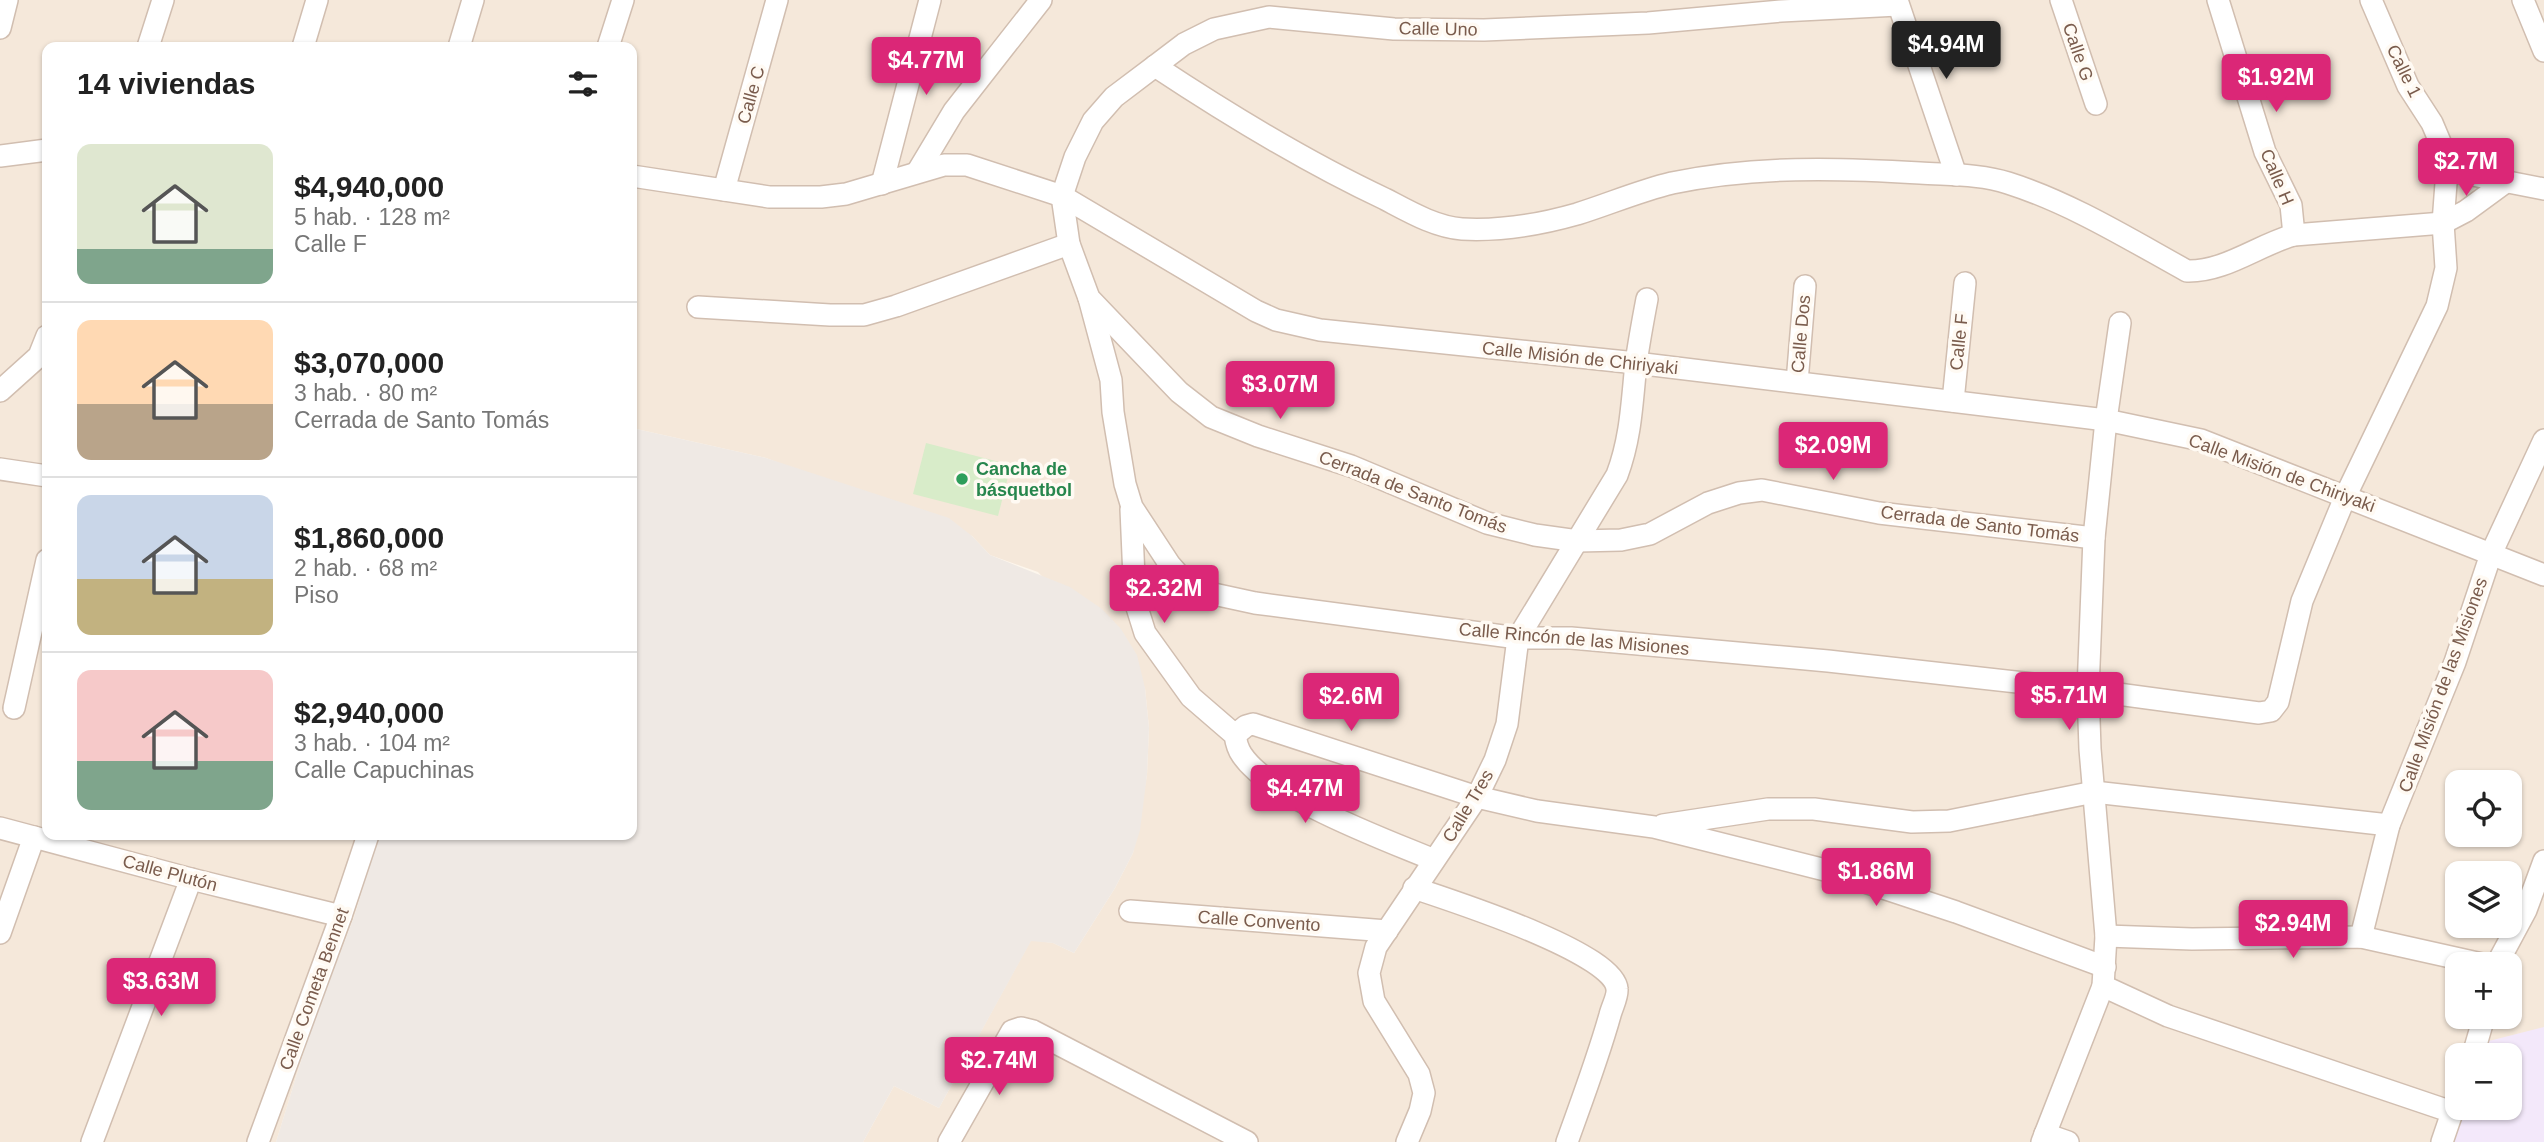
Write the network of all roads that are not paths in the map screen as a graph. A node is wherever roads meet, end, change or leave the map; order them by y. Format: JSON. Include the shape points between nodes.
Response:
{"nodes":[{"id":1,"x":7,"y":0,"type":"edge"},
{"id":2,"x":163,"y":0,"type":"edge"},
{"id":3,"x":317,"y":0,"type":"edge"},
{"id":4,"x":473,"y":0,"type":"edge"},
{"id":5,"x":623,"y":0,"type":"edge"},
{"id":6,"x":777,"y":0,"type":"edge"},
{"id":7,"x":930,"y":0,"type":"edge"},
{"id":8,"x":1041,"y":0,"type":"edge"},
{"id":9,"x":2060,"y":0,"type":"edge"},
{"id":10,"x":2218,"y":0,"type":"edge"},
{"id":11,"x":2371,"y":0,"type":"edge"},
{"id":12,"x":2523,"y":0,"type":"edge"},
{"id":13,"x":1898,"y":2,"type":"edge"},
{"id":14,"x":0,"y":28,"type":"edge"},
{"id":15,"x":150,"y":42,"type":"edge"},
{"id":16,"x":304,"y":42,"type":"edge"},
{"id":17,"x":460,"y":42,"type":"edge"},
{"id":18,"x":610,"y":42,"type":"edge"},
{"id":19,"x":2544,"y":51,"type":"edge"},
{"id":20,"x":1155,"y":66,"type":"junction"},
{"id":21,"x":2096,"y":104,"type":"dead end"},
{"id":22,"x":42,"y":151,"type":"edge"},
{"id":23,"x":0,"y":156,"type":"edge"},
{"id":24,"x":2447,"y":170,"type":"junction"},
{"id":25,"x":918,"y":171,"type":"junction"},
{"id":26,"x":1956,"y":175,"type":"junction"},
{"id":27,"x":637,"y":177,"type":"edge"},
{"id":28,"x":2507,"y":181,"type":"junction"},
{"id":29,"x":881,"y":184,"type":"junction"},
{"id":30,"x":2544,"y":189,"type":"edge"},
{"id":31,"x":724,"y":190,"type":"junction"},
{"id":32,"x":1062,"y":196,"type":"junction"},
{"id":33,"x":2443,"y":223,"type":"junction"},
{"id":34,"x":2294,"y":235,"type":"junction"},
{"id":35,"x":1069,"y":244,"type":"junction"},
{"id":36,"x":1965,"y":283,"type":"dead end"},
{"id":37,"x":1805,"y":286,"type":"dead end"},
{"id":38,"x":1089,"y":298,"type":"junction"},
{"id":39,"x":1647,"y":299,"type":"dead end"},
{"id":40,"x":698,"y":307,"type":"dead end"},
{"id":41,"x":2120,"y":323,"type":"dead end"},
{"id":42,"x":42,"y":348,"type":"edge"},
{"id":43,"x":1636,"y":363,"type":"junction"},
{"id":44,"x":1797,"y":382,"type":"junction"},
{"id":45,"x":0,"y":391,"type":"edge"},
{"id":46,"x":1953,"y":401,"type":"junction"},
{"id":47,"x":2106,"y":420,"type":"junction"},
{"id":48,"x":2544,"y":440,"type":"edge"},
{"id":49,"x":0,"y":469,"type":"edge"},
{"id":50,"x":42,"y":475,"type":"edge"},
{"id":51,"x":2346,"y":495,"type":"junction"},
{"id":52,"x":1130,"y":500,"type":"junction"},
{"id":53,"x":2094,"y":538,"type":"junction"},
{"id":54,"x":1578,"y":541,"type":"junction"},
{"id":55,"x":2491,"y":554,"type":"junction"},
{"id":56,"x":2544,"y":575,"type":"edge"},
{"id":57,"x":42,"y":582,"type":"edge"},
{"id":58,"x":1517,"y":638,"type":"junction"},
{"id":59,"x":2088,"y":690,"type":"junction"},
{"id":60,"x":14,"y":708,"type":"dead end"},
{"id":61,"x":2271,"y":711,"type":"joint"},
{"id":62,"x":1236,"y":735,"type":"junction"},
{"id":63,"x":2094,"y":792,"type":"junction"},
{"id":64,"x":1478,"y":797,"type":"junction"},
{"id":65,"x":2389,"y":825,"type":"junction"},
{"id":66,"x":1654,"y":827,"type":"junction"},
{"id":67,"x":0,"y":828,"type":"edge"},
{"id":68,"x":34,"y":837,"type":"junction"},
{"id":69,"x":42,"y":839,"type":"edge"},
{"id":70,"x":45,"y":840,"type":"edge"},
{"id":71,"x":366,"y":840,"type":"edge"},
{"id":72,"x":1434,"y":860,"type":"junction"},
{"id":73,"x":2544,"y":861,"type":"edge"},
{"id":74,"x":191,"y":879,"type":"junction"},
{"id":75,"x":1414,"y":888,"type":"junction"},
{"id":76,"x":1130,"y":911,"type":"dead end"},
{"id":77,"x":341,"y":916,"type":"junction"},
{"id":78,"x":1387,"y":931,"type":"junction"},
{"id":79,"x":0,"y":933,"type":"edge"},
{"id":80,"x":2106,"y":936,"type":"junction"},
{"id":81,"x":2361,"y":937,"type":"junction"},
{"id":82,"x":2503,"y":952,"type":"edge"},
{"id":83,"x":2445,"y":956,"type":"edge"},
{"id":84,"x":2104,"y":977,"type":"junction"},
{"id":85,"x":2445,"y":1102,"type":"edge"},
{"id":86,"x":2450,"y":1120,"type":"edge"},
{"id":87,"x":2043,"y":1138,"type":"edge"},
{"id":88,"x":92,"y":1142,"type":"edge"},
{"id":89,"x":258,"y":1142,"type":"edge"},
{"id":90,"x":949,"y":1142,"type":"edge"},
{"id":91,"x":1247,"y":1142,"type":"edge"},
{"id":92,"x":1407,"y":1142,"type":"edge"},
{"id":93,"x":1567,"y":1142,"type":"edge"},
{"id":94,"x":2068,"y":1142,"type":"edge"},
{"id":95,"x":2442,"y":1142,"type":"edge"}],
"edges":[{"from":1,"to":14,"type":"street"},
{"from":2,"to":15,"type":"street"},
{"from":3,"to":16,"type":"street"},
{"from":4,"to":17,"type":"street"},
{"from":5,"to":18,"type":"street"},
{"from":6,"to":31,"type":"street","name":"Calle C"},
{"from":7,"to":29,"type":"street"},
{"from":8,"to":25,"type":"street","via":[[954,111]]},
{"from":9,"to":21,"type":"street","name":"Calle G"},
{"from":10,"to":34,"type":"street","name":"Calle H","via":[[2265,152],[2291,205]]},
{"from":11,"to":24,"type":"street","name":"Calle 1","via":[[2408,86],[2432,123]]},
{"from":12,"to":19,"type":"street"},
{"from":13,"to":20,"type":"street","name":"Calle Uno","via":[[1648,23],[1484,30],[1394,29],[1269,17],[1214,29]]},
{"from":13,"to":26,"type":"street"},
{"from":20,"to":26,"type":"street","via":[[1337,175],[1415,214],[1462,229],[1560,218],[1636,192],[1720,174],[1857,169]]},
{"from":20,"to":32,"type":"street","name":"Calle Uno","via":[[1114,97],[1093,121]]},
{"from":22,"to":23,"type":"street"},
{"from":24,"to":28,"type":"street"},
{"from":24,"to":33,"type":"street","name":"Calle 1"},
{"from":25,"to":29,"type":"street","name":"Calle Misión de Chiriyaki"},
{"from":25,"to":32,"type":"street","name":"Calle Misión de Chiriyaki","via":[[967,165]]},
{"from":26,"to":34,"type":"street","via":[[2006,182],[2071,209],[2187,271],[2219,266]]},
{"from":27,"to":31,"type":"street","name":"Calle Misión de Chiriyaki"},
{"from":28,"to":30,"type":"street"},
{"from":28,"to":33,"type":"street"},
{"from":29,"to":31,"type":"street","name":"Calle Misión de Chiriyaki","via":[[821,197],[769,197]]},
{"from":32,"to":35,"type":"street","name":"Cerrada de Santo Tomás"},
{"from":32,"to":43,"type":"street","name":"Calle Misión de Chiriyaki","via":[[1276,320],[1320,330]]},
{"from":33,"to":34,"type":"street"},
{"from":33,"to":51,"type":"street","name":"Calle 1","via":[[2446,268],[2437,306]]},
{"from":35,"to":38,"type":"street","name":"Cerrada de Santo Tomás"},
{"from":35,"to":40,"type":"street","via":[[864,315]]},
{"from":36,"to":46,"type":"street","name":"Calle F"},
{"from":37,"to":44,"type":"street","name":"Calle Dos"},
{"from":38,"to":52,"type":"street","name":"Calle Rincón de las Misiones","via":[[1111,380]]},
{"from":38,"to":54,"type":"street","name":"Cerrada de Santo Tomás","via":[[1179,393],[1211,417],[1351,467],[1487,523]]},
{"from":39,"to":43,"type":"street","name":"Calle Tres"},
{"from":41,"to":47,"type":"street"},
{"from":42,"to":45,"type":"street"},
{"from":43,"to":44,"type":"street","name":"Calle Misión de Chiriyaki"},
{"from":43,"to":54,"type":"street","name":"Calle Tres","via":[[1626,451]]},
{"from":44,"to":46,"type":"street","name":"Calle Misión de Chiriyaki"},
{"from":46,"to":47,"type":"street","name":"Calle Misión de Chiriyaki"},
{"from":47,"to":51,"type":"street","name":"Calle Misión de Chiriyaki","via":[[2201,440]]},
{"from":47,"to":53,"type":"street"},
{"from":48,"to":55,"type":"street","name":"Calle Misión de las Misiones"},
{"from":49,"to":50,"type":"street"},
{"from":51,"to":55,"type":"street","name":"Calle Misión de Chiriyaki"},
{"from":51,"to":61,"type":"street","name":"Calle 1","via":[[2302,601],[2278,702]]},
{"from":52,"to":58,"type":"street","name":"Calle Rincón de las Misiones","via":[[1170,565],[1184,581],[1209,593]]},
{"from":52,"to":62,"type":"street","via":[[1135,601],[1144,633],[1191,697]]},
{"from":53,"to":54,"type":"street","name":"Cerrada de Santo Tomás","via":[[1879,513],[1762,490],[1708,503],[1650,534]]},
{"from":53,"to":59,"type":"street"},
{"from":54,"to":58,"type":"street","name":"Calle Tres"},
{"from":55,"to":56,"type":"street","name":"Calle Misión de Chiriyaki"},
{"from":55,"to":65,"type":"street","name":"Calle Misión de las Misiones","via":[[2455,662]]},
{"from":57,"to":60,"type":"street"},
{"from":58,"to":59,"type":"street","name":"Calle Rincón de las Misiones","via":[[1665,646]]},
{"from":58,"to":64,"type":"street","name":"Calle Tres","via":[[1507,724]]},
{"from":59,"to":61,"type":"street","name":"Calle Rincón de las Misiones"},
{"from":59,"to":63,"type":"street"},
{"from":62,"to":64,"type":"street","via":[[1254,724]]},
{"from":62,"to":72,"type":"street","via":[[1242,757],[1287,792]]},
{"from":63,"to":65,"type":"street"},
{"from":63,"to":66,"type":"street","via":[[1949,821],[1768,809]]},
{"from":63,"to":80,"type":"street"},
{"from":64,"to":66,"type":"street","via":[[1537,811]]},
{"from":64,"to":72,"type":"street","name":"Calle Tres"},
{"from":65,"to":81,"type":"street","name":"Calle Misión de las Misiones"},
{"from":66,"to":84,"type":"street","via":[[1841,874],[1956,912]]},
{"from":67,"to":68,"type":"street","name":"Calle Plutón"},
{"from":68,"to":69,"type":"street","name":"Calle Plutón"},
{"from":68,"to":79,"type":"street"},
{"from":70,"to":74,"type":"street","name":"Calle Plutón"},
{"from":71,"to":77,"type":"street","name":"Calle Cometa Bennet"},
{"from":72,"to":75,"type":"street","name":"Calle Tres"},
{"from":73,"to":82,"type":"street","via":[[2526,910]]},
{"from":74,"to":77,"type":"street","name":"Calle Plutón"},
{"from":74,"to":88,"type":"street"},
{"from":75,"to":78,"type":"street","name":"Calle Tres"},
{"from":75,"to":93,"type":"street","via":[[1533,930],[1613,977],[1617,989],[1601,1048]]},
{"from":76,"to":78,"type":"street","name":"Calle Convento"},
{"from":77,"to":89,"type":"street","name":"Calle Cometa Bennet"},
{"from":78,"to":92,"type":"street","name":"Calle Tres","via":[[1376,947],[1369,973],[1374,1001],[1419,1074],[1424,1093]]},
{"from":80,"to":81,"type":"street"},
{"from":80,"to":84,"type":"street"},
{"from":81,"to":83,"type":"street"},
{"from":84,"to":85,"type":"street","via":[[2168,1016]]},
{"from":84,"to":87,"type":"street"},
{"from":86,"to":95,"type":"street"},
{"from":87,"to":94,"type":"street"},
{"from":90,"to":91,"type":"street","via":[[1012,1031],[1020,1028]]}]}
